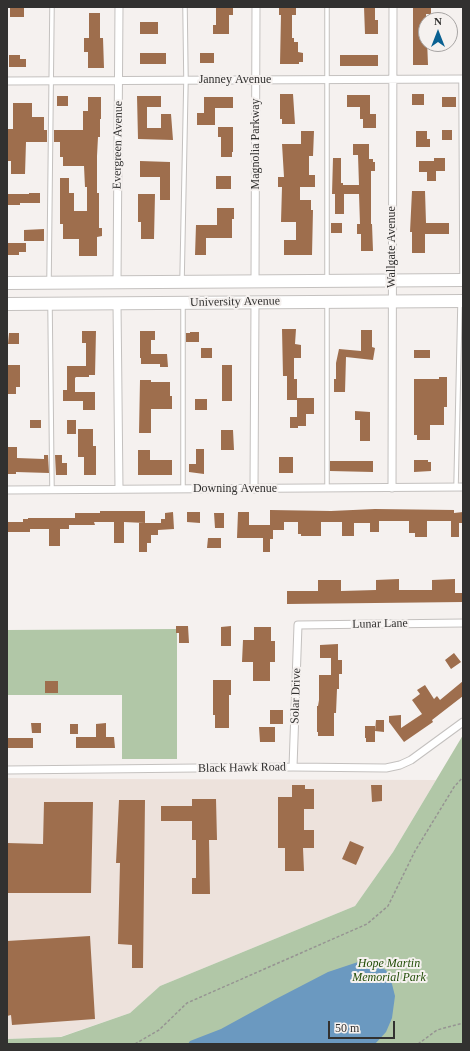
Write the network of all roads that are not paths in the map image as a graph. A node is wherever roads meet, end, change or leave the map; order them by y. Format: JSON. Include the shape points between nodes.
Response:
{"nodes":[{"id":1,"x":52,"y":7,"type":"edge"},
{"id":2,"x":119,"y":7,"type":"edge"},
{"id":3,"x":185,"y":7,"type":"edge"},
{"id":4,"x":256,"y":7,"type":"edge"},
{"id":5,"x":327,"y":7,"type":"edge"},
{"id":6,"x":393,"y":7,"type":"edge"},
{"id":7,"x":327,"y":79,"type":"junction"},
{"id":8,"x":393,"y":79,"type":"junction"},
{"id":9,"x":462,"y":79,"type":"edge"},
{"id":10,"x":51,"y":80,"type":"junction"},
{"id":11,"x":119,"y":80,"type":"junction"},
{"id":12,"x":186,"y":80,"type":"junction"},
{"id":13,"x":256,"y":80,"type":"junction"},
{"id":14,"x":7,"y":81,"type":"edge"},
{"id":15,"x":462,"y":280,"type":"edge"},
{"id":16,"x":327,"y":281,"type":"junction"},
{"id":17,"x":392,"y":281,"type":"junction"},
{"id":18,"x":49,"y":282,"type":"junction"},
{"id":19,"x":117,"y":282,"type":"junction"},
{"id":20,"x":182,"y":282,"type":"junction"},
{"id":21,"x":255,"y":282,"type":"junction"},
{"id":22,"x":7,"y":283,"type":"edge"},
{"id":23,"x":392,"y":300,"type":"junction"},
{"id":24,"x":327,"y":301,"type":"junction"},
{"id":25,"x":462,"y":301,"type":"edge"},
{"id":26,"x":255,"y":302,"type":"junction"},
{"id":27,"x":183,"y":303,"type":"junction"},
{"id":28,"x":7,"y":304,"type":"edge"},
{"id":29,"x":50,"y":304,"type":"junction"},
{"id":30,"x":117,"y":304,"type":"junction"},
{"id":31,"x":460,"y":487,"type":"edge"},
{"id":32,"x":327,"y":488,"type":"junction"},
{"id":33,"x":392,"y":488,"type":"junction"},
{"id":34,"x":183,"y":489,"type":"junction"},
{"id":35,"x":254,"y":489,"type":"junction"},
{"id":36,"x":7,"y":490,"type":"edge"},
{"id":37,"x":52,"y":490,"type":"junction"},
{"id":38,"x":119,"y":490,"type":"junction"},
{"id":39,"x":463,"y":623,"type":"edge"},
{"id":40,"x":298,"y":625,"type":"joint"},
{"id":41,"x":463,"y":722,"type":"edge"},
{"id":42,"x":293,"y":767,"type":"junction"},
{"id":43,"x":7,"y":770,"type":"edge"}],
"edges":[{"from":1,"to":10,"type":"lane"},
{"from":2,"to":11,"type":"street","name":"Evergreen Avenue"},
{"from":3,"to":12,"type":"lane"},
{"from":4,"to":13,"type":"street","name":"Magnolia Parkway"},
{"from":5,"to":7,"type":"lane"},
{"from":6,"to":8,"type":"street","name":"Wallgate Avenue"},
{"from":7,"to":8,"type":"street","name":"Janney Avenue"},
{"from":7,"to":13,"type":"street","name":"Janney Avenue"},
{"from":7,"to":16,"type":"lane"},
{"from":8,"to":9,"type":"street","name":"Janney Avenue"},
{"from":8,"to":17,"type":"street","name":"Wallgate Avenue"},
{"from":9,"to":15,"type":"lane"},
{"from":10,"to":11,"type":"street","name":"Janney Avenue"},
{"from":10,"to":14,"type":"street","name":"Janney Avenue"},
{"from":10,"to":18,"type":"lane"},
{"from":11,"to":12,"type":"street","name":"Janney Avenue"},
{"from":11,"to":19,"type":"street","name":"Evergreen Avenue"},
{"from":12,"to":13,"type":"street","name":"Janney Avenue"},
{"from":12,"to":20,"type":"lane"},
{"from":13,"to":21,"type":"street","name":"Magnolia Parkway"},
{"from":15,"to":17,"type":"main road","name":"University Avenue"},
{"from":16,"to":17,"type":"main road","name":"University Avenue"},
{"from":16,"to":21,"type":"main road","name":"University Avenue"},
{"from":17,"to":23,"type":"street","name":"Wallgate Avenue"},
{"from":18,"to":19,"type":"main road","name":"University Avenue"},
{"from":18,"to":22,"type":"main road","name":"University Avenue"},
{"from":19,"to":20,"type":"main road","name":"University Avenue"},
{"from":20,"to":21,"type":"main road","name":"University Avenue"},
{"from":23,"to":24,"type":"main road","name":"University Avenue"},
{"from":23,"to":25,"type":"main road","name":"University Avenue"},
{"from":23,"to":33,"type":"street","name":"Wallgate Avenue"},
{"from":24,"to":26,"type":"main road","name":"University Avenue"},
{"from":24,"to":32,"type":"lane"},
{"from":25,"to":31,"type":"lane"},
{"from":26,"to":27,"type":"main road","name":"University Avenue"},
{"from":26,"to":35,"type":"street"},
{"from":27,"to":30,"type":"main road","name":"University Avenue"},
{"from":27,"to":34,"type":"lane"},
{"from":28,"to":29,"type":"main road","name":"University Avenue"},
{"from":29,"to":30,"type":"main road","name":"University Avenue"},
{"from":29,"to":37,"type":"lane"},
{"from":30,"to":38,"type":"street"},
{"from":31,"to":33,"type":"street","name":"Downing Avenue"},
{"from":32,"to":33,"type":"street","name":"Downing Avenue"},
{"from":32,"to":35,"type":"street","name":"Downing Avenue"},
{"from":34,"to":35,"type":"street","name":"Downing Avenue"},
{"from":34,"to":38,"type":"street","name":"Downing Avenue"},
{"from":36,"to":37,"type":"street","name":"Downing Avenue"},
{"from":37,"to":38,"type":"street","name":"Downing Avenue"},
{"from":39,"to":40,"type":"street","name":"Lunar Lane"},
{"from":40,"to":42,"type":"street","name":"Solar Drive"},
{"from":41,"to":42,"type":"street","name":"Black Hawk Road","via":[[412,760],[400,765],[386,768]]},
{"from":42,"to":43,"type":"street","name":"Black Hawk Road"}]}
